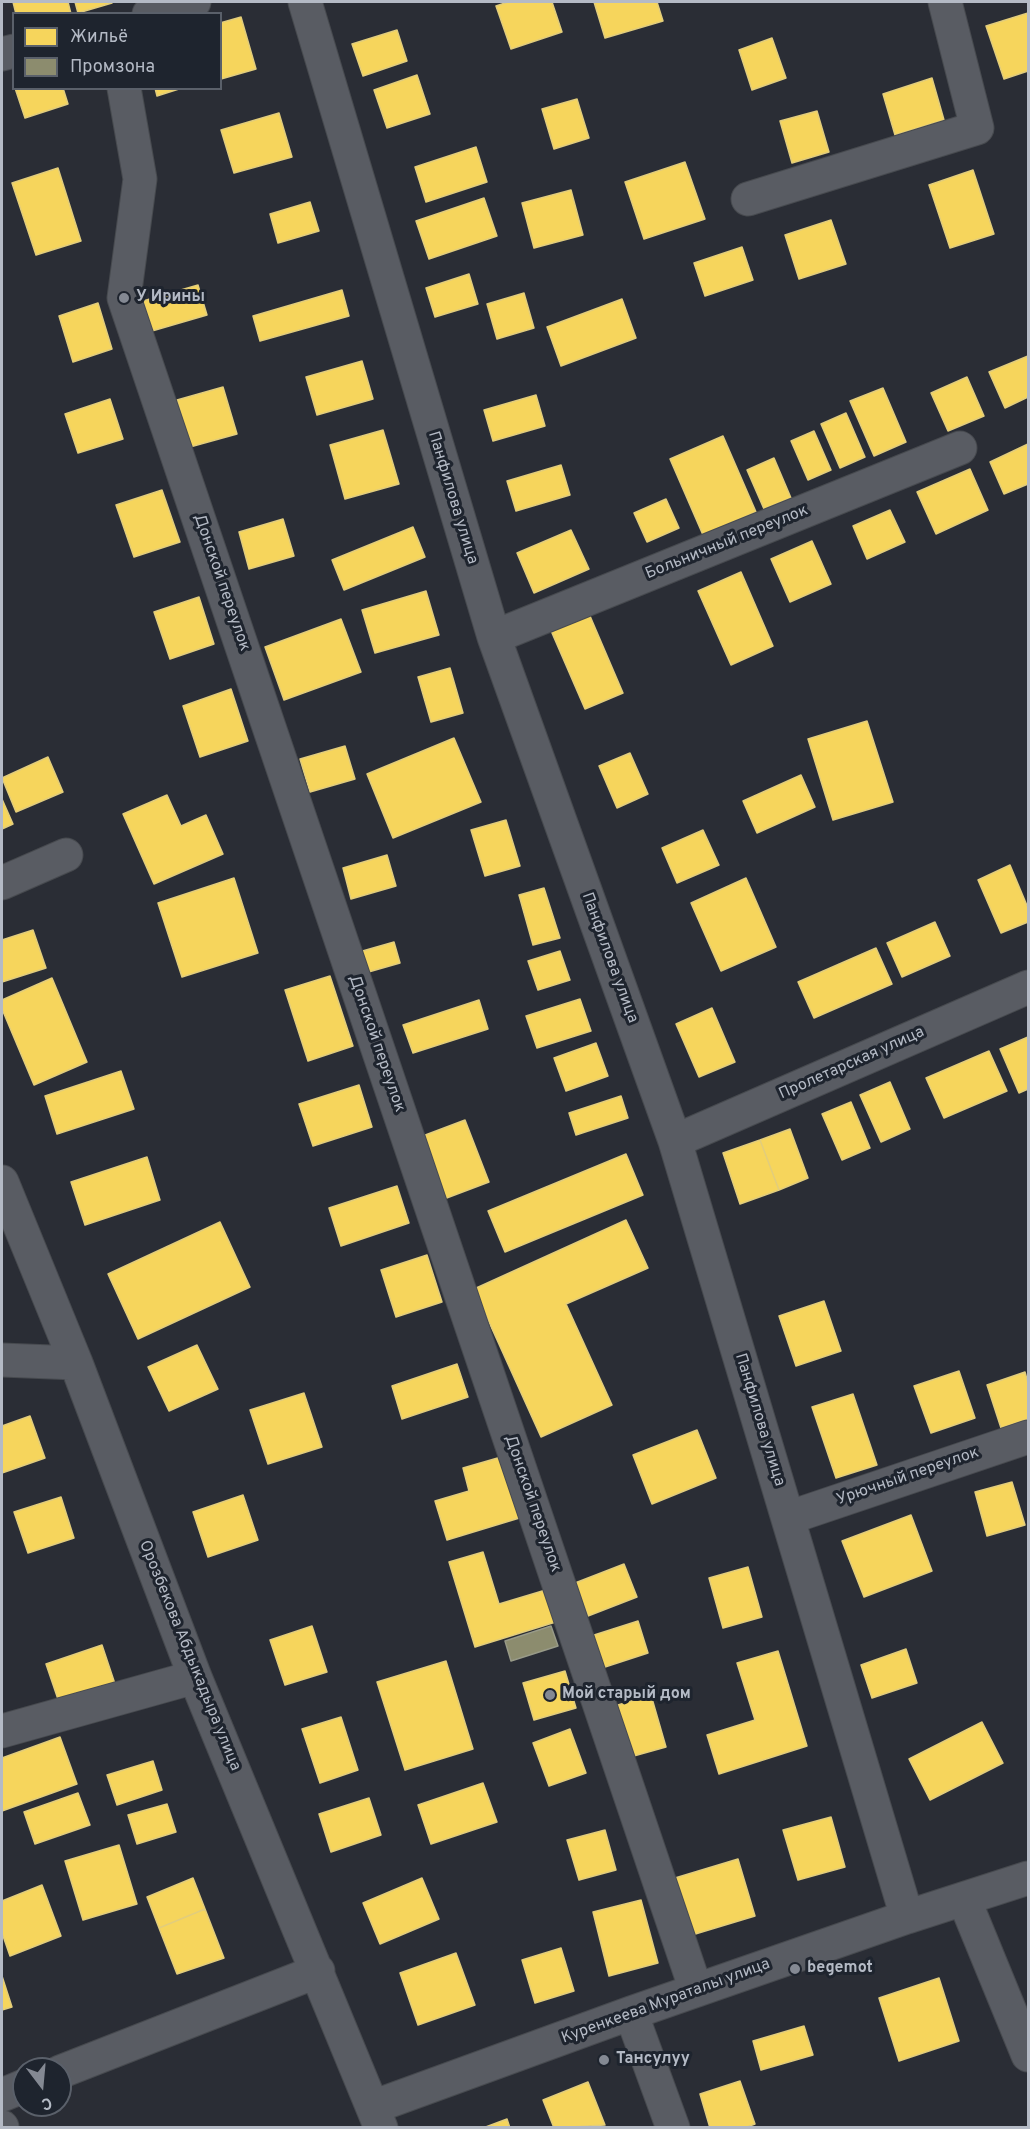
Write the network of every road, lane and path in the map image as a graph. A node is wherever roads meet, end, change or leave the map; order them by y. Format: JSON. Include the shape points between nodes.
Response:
{"nodes":[{"id":1,"x":194,"y":2,"type":"edge"},
{"id":2,"x":305,"y":2,"type":"edge"},
{"id":3,"x":945,"y":2,"type":"edge"},
{"id":4,"x":156,"y":12,"type":"edge"},
{"id":5,"x":124,"y":90,"type":"edge"},
{"id":6,"x":748,"y":199,"type":"dead end"},
{"id":7,"x":960,"y":448,"type":"dead end"},
{"id":8,"x":494,"y":638,"type":"junction"},
{"id":9,"x":66,"y":855,"type":"dead end"},
{"id":10,"x":2,"y":883,"type":"edge"},
{"id":11,"x":1029,"y":987,"type":"edge"},
{"id":12,"x":675,"y":1141,"type":"junction"},
{"id":13,"x":2,"y":1182,"type":"edge"},
{"id":14,"x":2,"y":1360,"type":"edge"},
{"id":15,"x":76,"y":1363,"type":"junction"},
{"id":16,"x":1029,"y":1437,"type":"edge"},
{"id":17,"x":789,"y":1518,"type":"junction"},
{"id":18,"x":195,"y":1677,"type":"junction"},
{"id":19,"x":2,"y":1731,"type":"edge"},
{"id":20,"x":1029,"y":1878,"type":"edge"},
{"id":21,"x":964,"y":1899,"type":"junction"},
{"id":22,"x":907,"y":1917,"type":"junction"},
{"id":23,"x":318,"y":1971,"type":"junction"},
{"id":24,"x":696,"y":1990,"type":"junction"},
{"id":25,"x":631,"y":2013,"type":"junction"},
{"id":26,"x":1029,"y":2055,"type":"edge"},
{"id":27,"x":72,"y":2067,"type":"edge"},
{"id":28,"x":377,"y":2117,"type":"edge"},
{"id":29,"x":673,"y":2127,"type":"edge"}],
"edges":[{"from":1,"to":4,"type":"street"},
{"from":2,"to":8,"type":"street","name":"Панфилова улица"},
{"from":3,"to":6,"type":"street","via":[[977,128]]},
{"from":5,"to":24,"type":"street","name":"Донской переулок","via":[[140,179],[124,297]]},
{"from":7,"to":8,"type":"street","name":"Больничный переулок"},
{"from":8,"to":12,"type":"street","name":"Панфилова улица"},
{"from":9,"to":10,"type":"street"},
{"from":11,"to":12,"type":"street","name":"Пролетарская улица"},
{"from":12,"to":17,"type":"street","name":"Панфилова улица"},
{"from":13,"to":15,"type":"street","name":"Орозбекова Абдыкадыра улица"},
{"from":14,"to":15,"type":"street"},
{"from":15,"to":18,"type":"street","name":"Орозбекова Абдыкадыра улица"},
{"from":16,"to":17,"type":"street","name":"Урючный переулок"},
{"from":17,"to":22,"type":"street","name":"Панфилова улица"},
{"from":18,"to":19,"type":"street"},
{"from":18,"to":23,"type":"street","name":"Орозбекова Абдыкадыра улица"},
{"from":20,"to":21,"type":"street","name":"Куренкеева Мураталы улица"},
{"from":21,"to":22,"type":"street","name":"Куренкеева Мураталы улица"},
{"from":21,"to":26,"type":"street"},
{"from":22,"to":24,"type":"street","name":"Куренкеева Мураталы улица"},
{"from":23,"to":27,"type":"street"},
{"from":23,"to":28,"type":"street","name":"Орозбекова Абдыкадыра улица"},
{"from":24,"to":25,"type":"street","name":"Куренкеева Мураталы улица"},
{"from":25,"to":28,"type":"street","name":"Куренкеева Мураталы улица"},
{"from":25,"to":29,"type":"street"}]}
